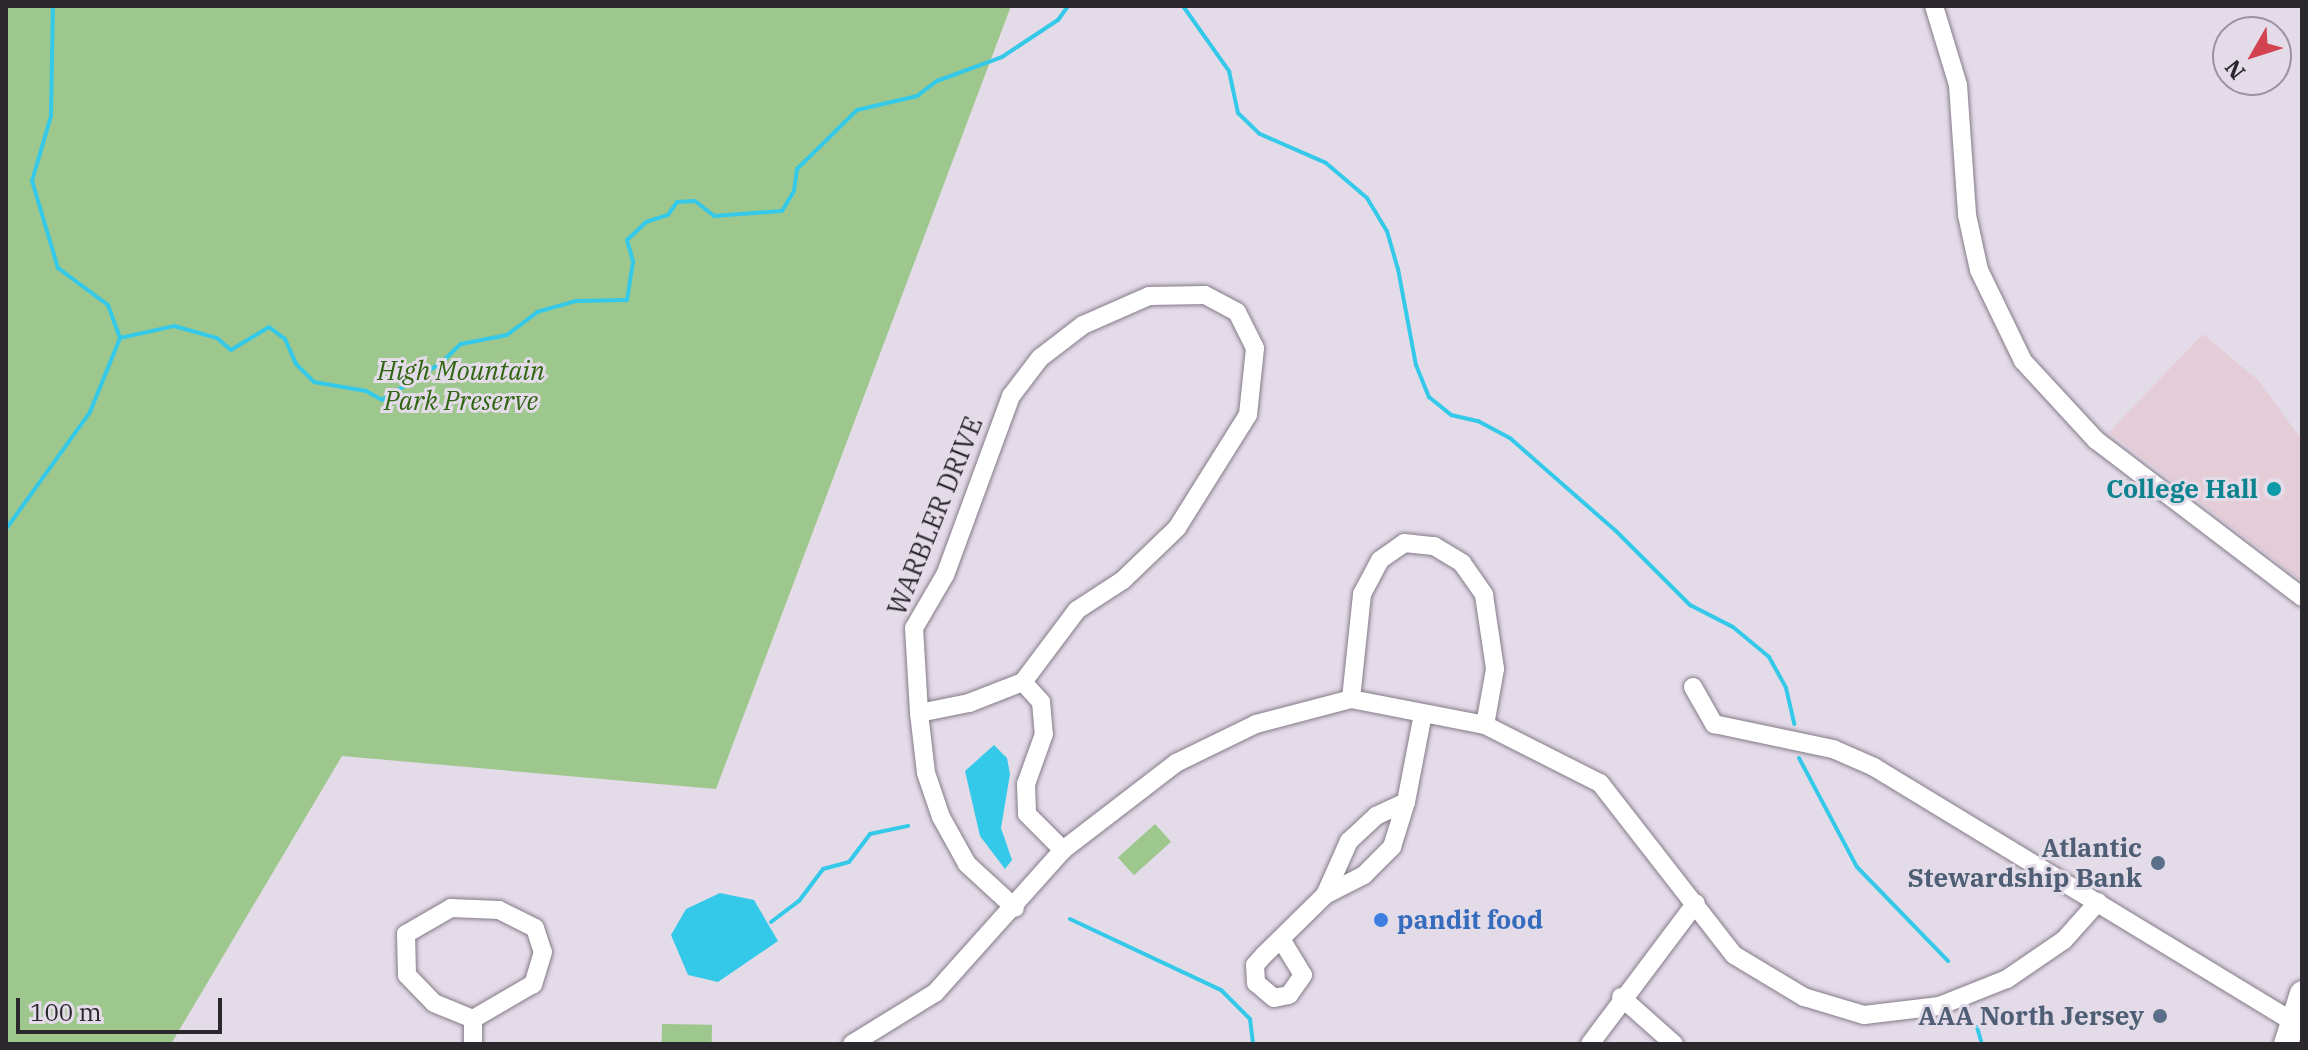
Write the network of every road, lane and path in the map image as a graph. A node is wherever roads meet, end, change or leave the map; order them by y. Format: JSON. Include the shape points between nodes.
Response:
{"nodes":[{"id":1,"x":1934,"y":6,"type":"edge"},
{"id":2,"x":2302,"y":597,"type":"edge"},
{"id":3,"x":1023,"y":682,"type":"junction"},
{"id":4,"x":1693,"y":687,"type":"dead end"},
{"id":5,"x":1351,"y":699,"type":"junction"},
{"id":6,"x":919,"y":713,"type":"junction"},
{"id":7,"x":1423,"y":714,"type":"junction"},
{"id":8,"x":1485,"y":725,"type":"junction"},
{"id":9,"x":1406,"y":802,"type":"junction"},
{"id":10,"x":1063,"y":850,"type":"junction"},
{"id":11,"x":1325,"y":895,"type":"junction"},
{"id":12,"x":2098,"y":902,"type":"junction"},
{"id":13,"x":1696,"y":903,"type":"junction"},
{"id":14,"x":1015,"y":908,"type":"junction"},
{"id":15,"x":1281,"y":939,"type":"dead end"},
{"id":16,"x":2302,"y":993,"type":"edge"},
{"id":17,"x":1621,"y":997,"type":"junction"},
{"id":18,"x":473,"y":1019,"type":"junction"},
{"id":19,"x":2289,"y":1033,"type":"edge"},
{"id":20,"x":473,"y":1044,"type":"edge"},
{"id":21,"x":852,"y":1044,"type":"edge"},
{"id":22,"x":1590,"y":1044,"type":"edge"},
{"id":23,"x":1674,"y":1044,"type":"edge"}],
"edges":[{"from":1,"to":2,"type":"street","via":[[1958,85],[1967,215],[1976,259],[1990,301],[2023,361],[2096,440]]},
{"from":3,"to":6,"type":"street","via":[[969,703]]},
{"from":3,"to":6,"type":"street","name":"WARBLER DRIVE","via":[[1077,610],[1123,580],[1177,528],[1248,415],[1255,348],[1237,312],[1205,295],[1149,296],[1083,325],[1040,358],[1011,396],[945,575],[914,628]]},
{"from":3,"to":10,"type":"street","via":[[1041,702],[1044,734],[1026,784],[1027,814]]},
{"from":4,"to":12,"type":"street","via":[[1714,724],[1833,749],[1874,767]]},
{"from":5,"to":7,"type":"street"},
{"from":5,"to":8,"type":"street","via":[[1362,594],[1380,560],[1404,543],[1434,546],[1462,563],[1484,595],[1495,669]]},
{"from":5,"to":10,"type":"street","via":[[1256,724],[1176,763]]},
{"from":6,"to":14,"type":"street","name":"WARBLER DRIVE","via":[[926,773],[941,817],[967,864]]},
{"from":7,"to":8,"type":"street"},
{"from":7,"to":9,"type":"street"},
{"from":8,"to":13,"type":"street","via":[[1600,783]]},
{"from":9,"to":11,"type":"street","via":[[1376,816],[1349,841]]},
{"from":9,"to":11,"type":"street","via":[[1392,847],[1377,863]]},
{"from":10,"to":14,"type":"street"},
{"from":11,"to":15,"type":"street"},
{"from":12,"to":13,"type":"street","via":[[2064,940],[2007,979],[1939,1006],[1864,1015],[1804,997],[1757,973],[1734,955]]},
{"from":12,"to":19,"type":"street"},
{"from":13,"to":17,"type":"street"},
{"from":14,"to":21,"type":"street","via":[[935,993]]},
{"from":16,"to":19,"type":"main road"},
{"from":17,"to":22,"type":"street"},
{"from":17,"to":23,"type":"street"},
{"from":18,"to":18,"type":"street","via":[[533,984],[543,952],[535,928],[499,910],[451,908],[406,934],[407,975],[434,1003]]},
{"from":18,"to":20,"type":"street"}]}
